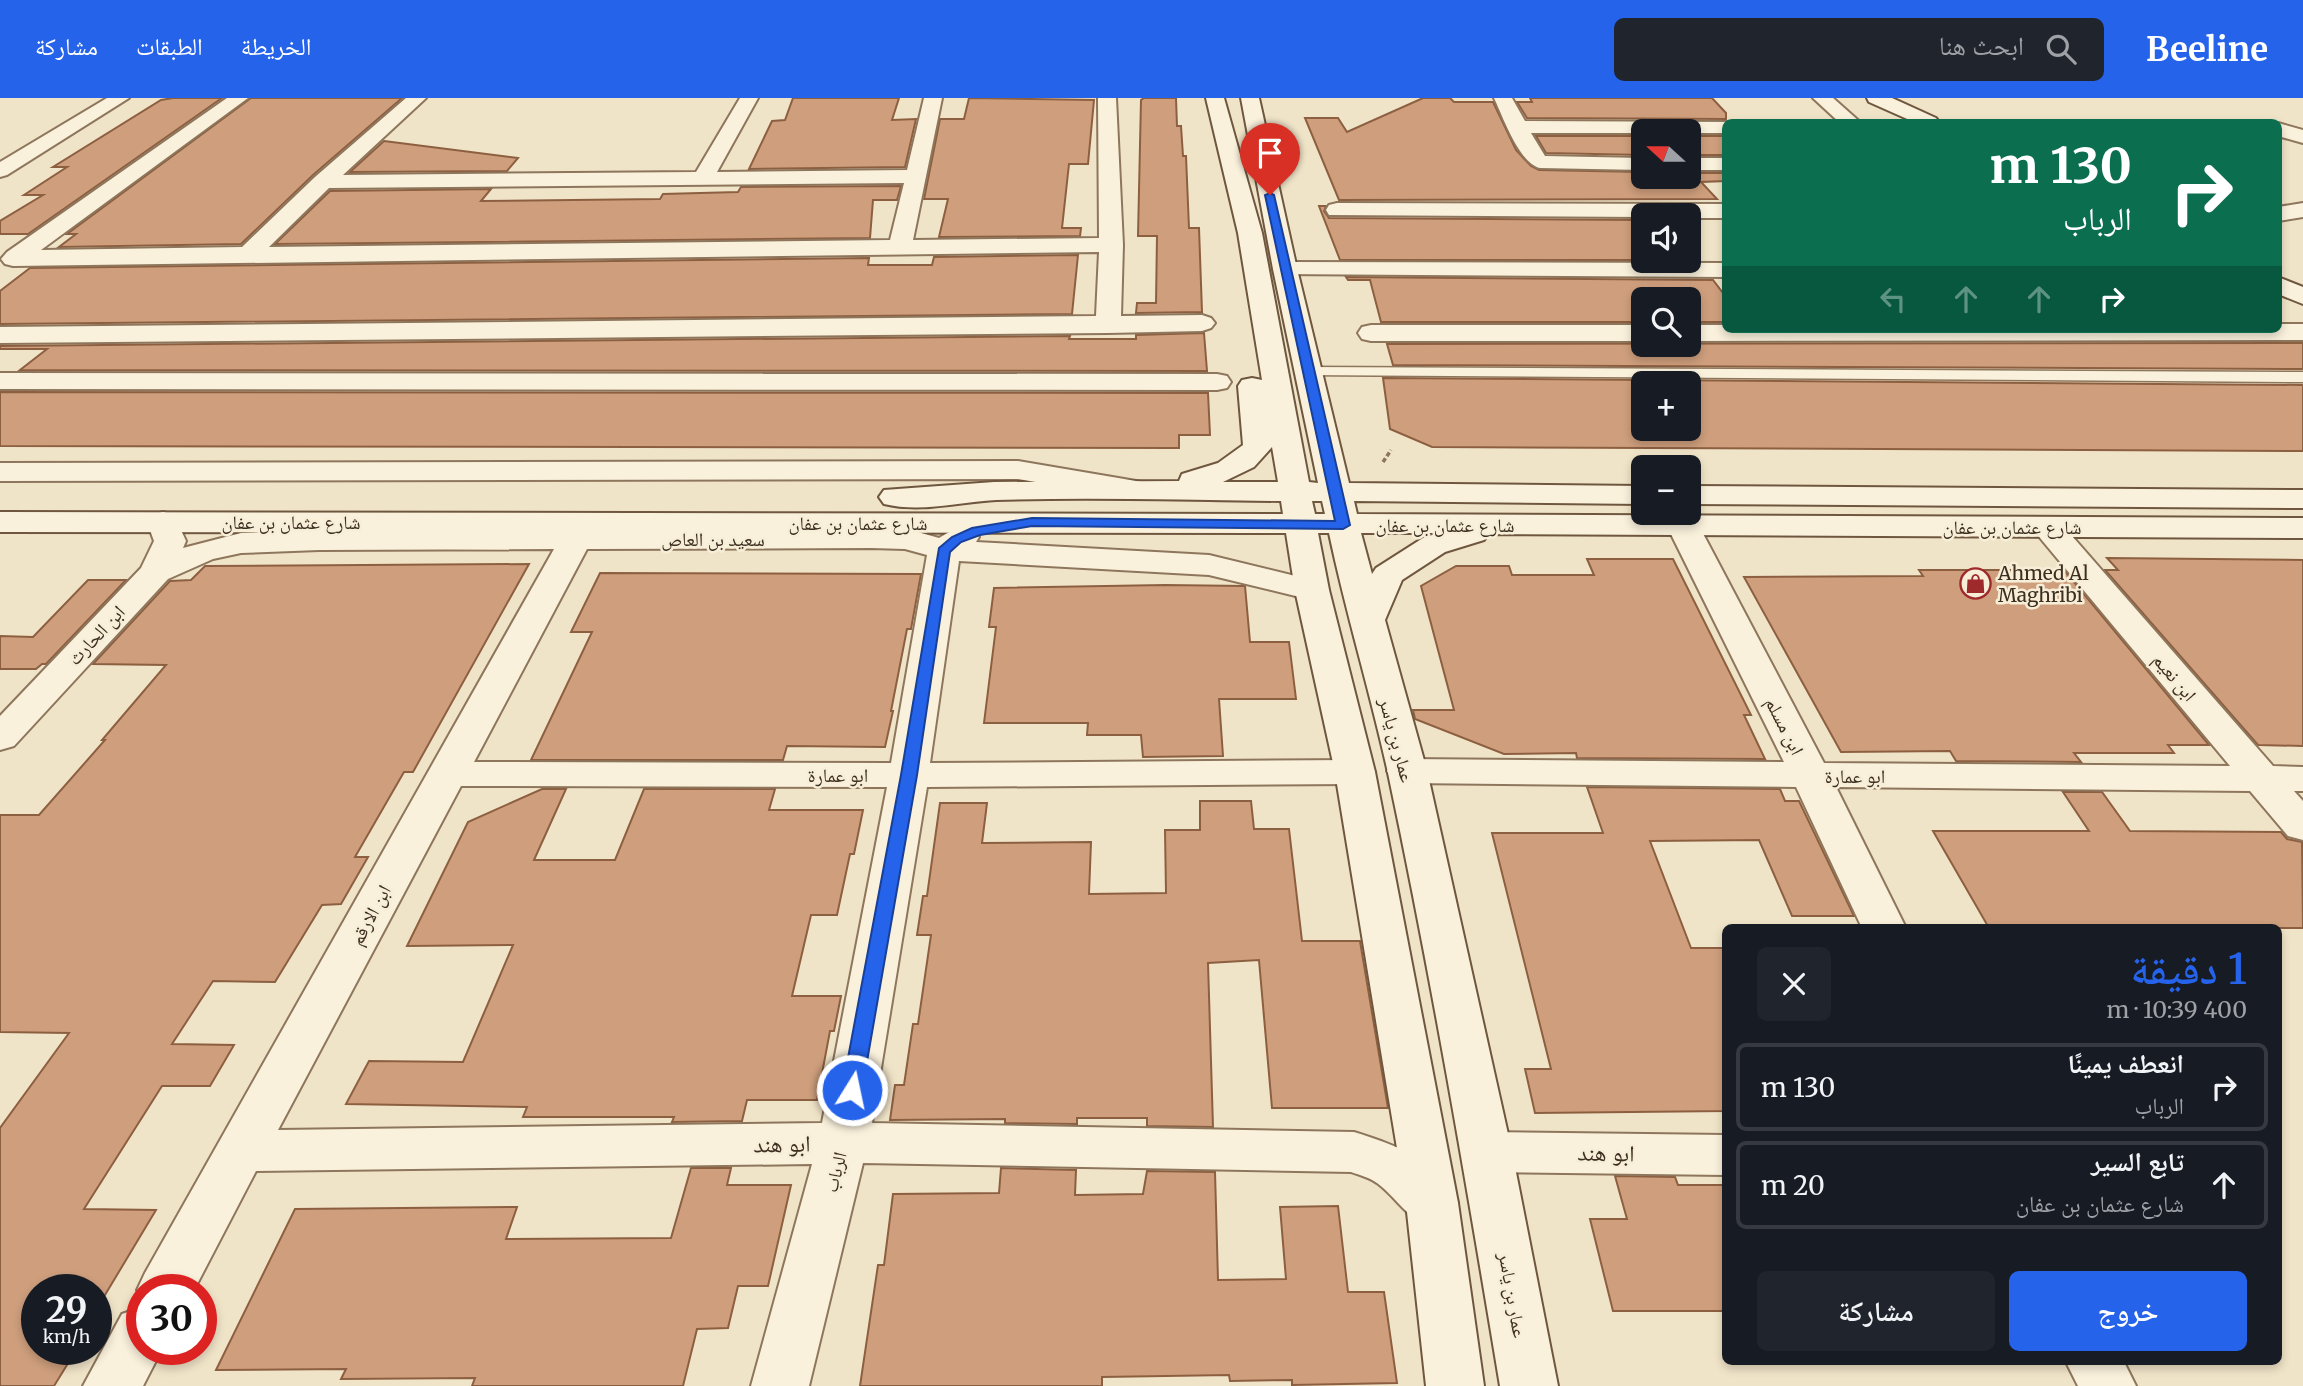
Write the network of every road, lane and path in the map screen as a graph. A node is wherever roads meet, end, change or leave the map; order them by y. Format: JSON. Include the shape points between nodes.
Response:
{"nodes":[{"id":1,"x":120,"y":98,"type":"edge"},
{"id":2,"x":239,"y":98,"type":"edge"},
{"id":3,"x":417,"y":98,"type":"edge"},
{"id":4,"x":749,"y":98,"type":"edge"},
{"id":5,"x":933,"y":98,"type":"edge"},
{"id":6,"x":1107,"y":98,"type":"edge"},
{"id":7,"x":1215,"y":98,"type":"edge"},
{"id":8,"x":1250,"y":98,"type":"edge"},
{"id":9,"x":1503,"y":98,"type":"edge"},
{"id":10,"x":1822,"y":98,"type":"edge"},
{"id":11,"x":1876,"y":98,"type":"edge"},
{"id":12,"x":1846,"y":119,"type":"edge"},
{"id":13,"x":1922,"y":119,"type":"edge"},
{"id":14,"x":1518,"y":127,"type":"junction"},
{"id":15,"x":1722,"y":127,"type":"edge"},
{"id":16,"x":2282,"y":130,"type":"edge"},
{"id":17,"x":2303,"y":137,"type":"edge"},
{"id":18,"x":0,"y":146,"type":"edge"},
{"id":19,"x":40,"y":146,"type":"junction"},
{"id":20,"x":1631,"y":164,"type":"edge"},
{"id":21,"x":1701,"y":164,"type":"edge"},
{"id":22,"x":1722,"y":164,"type":"edge"},
{"id":23,"x":0,"y":171,"type":"edge"},
{"id":24,"x":916,"y":176,"type":"junction"},
{"id":25,"x":703,"y":178,"type":"junction"},
{"id":26,"x":323,"y":182,"type":"junction"},
{"id":27,"x":1337,"y":210,"type":"dead end"},
{"id":28,"x":2303,"y":211,"type":"edge"},
{"id":29,"x":1722,"y":212,"type":"edge"},
{"id":30,"x":2282,"y":214,"type":"edge"},
{"id":31,"x":1701,"y":216,"type":"edge"},
{"id":32,"x":1631,"y":218,"type":"edge"},
{"id":33,"x":1250,"y":233,"type":"junction"},
{"id":34,"x":1111,"y":245,"type":"junction"},
{"id":35,"x":900,"y":247,"type":"junction"},
{"id":36,"x":1711,"y":250,"type":"dead end"},
{"id":37,"x":249,"y":254,"type":"junction"},
{"id":38,"x":8,"y":262,"type":"edge"},
{"id":39,"x":1722,"y":264,"type":"edge"},
{"id":40,"x":1284,"y":269,"type":"junction"},
{"id":41,"x":1722,"y":269,"type":"edge"},
{"id":42,"x":2282,"y":286,"type":"edge"},
{"id":43,"x":2303,"y":295,"type":"edge"},
{"id":44,"x":1202,"y":323,"type":"dead end"},
{"id":45,"x":1108,"y":325,"type":"junction"},
{"id":46,"x":1722,"y":332,"type":"edge"},
{"id":47,"x":2282,"y":332,"type":"edge"},
{"id":48,"x":2303,"y":332,"type":"edge"},
{"id":49,"x":1371,"y":333,"type":"dead end"},
{"id":50,"x":1631,"y":333,"type":"edge"},
{"id":51,"x":1701,"y":333,"type":"edge"},
{"id":52,"x":0,"y":335,"type":"edge"},
{"id":53,"x":1308,"y":372,"type":"junction"},
{"id":54,"x":2303,"y":377,"type":"edge"},
{"id":55,"x":0,"y":381,"type":"edge"},
{"id":56,"x":1217,"y":382,"type":"dead end"},
{"id":57,"x":1925,"y":470,"type":"dead end"},
{"id":58,"x":0,"y":472,"type":"edge"},
{"id":59,"x":1145,"y":490,"type":"junction"},
{"id":60,"x":1631,"y":495,"type":"edge"},
{"id":61,"x":1894,"y":497,"type":"junction"},
{"id":62,"x":0,"y":498,"type":"edge"},
{"id":63,"x":1310,"y":502,"type":"junction"},
{"id":64,"x":1701,"y":510,"type":"edge"},
{"id":65,"x":1701,"y":512,"type":"edge"},
{"id":66,"x":1631,"y":515,"type":"edge"},
{"id":67,"x":0,"y":522,"type":"edge"},
{"id":68,"x":163,"y":522,"type":"junction"},
{"id":69,"x":290,"y":522,"type":"junction"},
{"id":70,"x":1032,"y":522,"type":"junction"},
{"id":71,"x":2302,"y":522,"type":"edge"},
{"id":72,"x":837,"y":523,"type":"junction"},
{"id":73,"x":1343,"y":525,"type":"junction"},
{"id":74,"x":1501,"y":525,"type":"junction"},
{"id":75,"x":1693,"y":525,"type":"edge"},
{"id":76,"x":2047,"y":527,"type":"junction"},
{"id":77,"x":871,"y":538,"type":"junction"},
{"id":78,"x":318,"y":540,"type":"junction"},
{"id":79,"x":575,"y":540,"type":"junction"},
{"id":80,"x":944,"y":550,"type":"junction"},
{"id":81,"x":156,"y":572,"type":"junction"},
{"id":82,"x":1312,"y":590,"type":"junction"},
{"id":83,"x":1366,"y":623,"type":"junction"},
{"id":84,"x":0,"y":738,"type":"edge"},
{"id":85,"x":1406,"y":771,"type":"junction"},
{"id":86,"x":1355,"y":772,"type":"junction"},
{"id":87,"x":446,"y":774,"type":"junction"},
{"id":88,"x":909,"y":775,"type":"junction"},
{"id":89,"x":1811,"y":776,"type":"junction"},
{"id":90,"x":2262,"y":779,"type":"junction"},
{"id":91,"x":2303,"y":779,"type":"edge"},
{"id":92,"x":2303,"y":827,"type":"edge"},
{"id":93,"x":1882,"y":924,"type":"edge"},
{"id":94,"x":843,"y":1143,"type":"junction"},
{"id":95,"x":242,"y":1151,"type":"junction"},
{"id":96,"x":1487,"y":1152,"type":"junction"},
{"id":97,"x":1722,"y":1155,"type":"edge"},
{"id":98,"x":1432,"y":1203,"type":"junction"},
{"id":99,"x":174,"y":1274,"type":"edge"},
{"id":100,"x":126,"y":1361,"type":"edge"},
{"id":101,"x":2096,"y":1365,"type":"edge"},
{"id":102,"x":112,"y":1386,"type":"edge"},
{"id":103,"x":780,"y":1386,"type":"edge"},
{"id":104,"x":1455,"y":1386,"type":"edge"},
{"id":105,"x":1529,"y":1386,"type":"edge"},
{"id":106,"x":2107,"y":1386,"type":"edge"}],
"edges":[{"from":1,"to":19,"type":"street"},
{"from":2,"to":38,"type":"street"},
{"from":3,"to":26,"type":"street"},
{"from":4,"to":25,"type":"street"},
{"from":5,"to":24,"type":"street"},
{"from":6,"to":34,"type":"street"},
{"from":7,"to":33,"type":"street"},
{"from":8,"to":40,"type":"street"},
{"from":9,"to":14,"type":"street"},
{"from":10,"to":12,"type":"street"},
{"from":11,"to":13,"type":"street"},
{"from":14,"to":15,"type":"street"},
{"from":14,"to":20,"type":"street","via":[[1540,162]]},
{"from":16,"to":17,"type":"street"},
{"from":18,"to":19,"type":"street"},
{"from":19,"to":23,"type":"street"},
{"from":21,"to":22,"type":"street"},
{"from":24,"to":25,"type":"street"},
{"from":24,"to":35,"type":"street"},
{"from":25,"to":26,"type":"street"},
{"from":26,"to":37,"type":"street"},
{"from":27,"to":32,"type":"street"},
{"from":28,"to":30,"type":"street"},
{"from":29,"to":31,"type":"street"},
{"from":33,"to":59,"type":"street","via":[[1237,267],[1258,447],[1248,459],[1223,473]]},
{"from":33,"to":63,"type":"street"},
{"from":34,"to":35,"type":"street"},
{"from":34,"to":45,"type":"street"},
{"from":35,"to":37,"type":"street"},
{"from":36,"to":39,"type":"street"},
{"from":37,"to":38,"type":"street"},
{"from":40,"to":41,"type":"street"},
{"from":40,"to":53,"type":"street"},
{"from":42,"to":43,"type":"street"},
{"from":44,"to":45,"type":"street"},
{"from":45,"to":52,"type":"street"},
{"from":46,"to":51,"type":"street"},
{"from":47,"to":48,"type":"street"},
{"from":49,"to":50,"type":"street"},
{"from":53,"to":54,"type":"lane"},
{"from":53,"to":63,"type":"street"},
{"from":55,"to":56,"type":"street"},
{"from":57,"to":61,"type":"street"},
{"from":58,"to":59,"type":"street","name":"شارع عثمان بن عفان","via":[[1018,470]]},
{"from":59,"to":62,"type":"street","name":"شارع عثمان بن عفان","via":[[994,491],[935,497]]},
{"from":59,"to":63,"type":"street","name":"شارع عثمان بن عفان"},
{"from":60,"to":63,"type":"street","name":"شارع عثمان بن عفان"},
{"from":61,"to":64,"type":"street","name":"شارع عثمان بن عفان"},
{"from":61,"to":71,"type":"street","name":"شارع عثمان بن عفان"},
{"from":63,"to":70,"type":"street","name":"شارع عثمان بن عفان"},
{"from":63,"to":73,"type":"street","name":"شارع عثمان بن عفان"},
{"from":63,"to":82,"type":"street"},
{"from":65,"to":76,"type":"street","name":"شارع عثمان بن عفان"},
{"from":66,"to":74,"type":"street","name":"شارع عثمان بن عفان"},
{"from":67,"to":68,"type":"street","name":"شارع عثمان بن عفان"},
{"from":68,"to":69,"type":"street","name":"شارع عثمان بن عفان"},
{"from":68,"to":81,"type":"street","name":"ابن الحارث","via":[[170,541]]},
{"from":69,"to":72,"type":"street","name":"شارع عثمان بن عفان"},
{"from":69,"to":78,"type":"street"},
{"from":70,"to":72,"type":"street","name":"شارع عثمان بن عفان"},
{"from":70,"to":80,"type":"street","via":[[977,531],[956,539]]},
{"from":71,"to":76,"type":"street","name":"شارع عثمان بن عفان"},
{"from":72,"to":77,"type":"street"},
{"from":73,"to":74,"type":"street","name":"شارع عثمان بن عفان"},
{"from":73,"to":83,"type":"street","name":"عمار بن ياسر"},
{"from":74,"to":83,"type":"street","via":[[1434,545],[1388,575]]},
{"from":75,"to":89,"type":"street","name":"ابن مسلم"},
{"from":76,"to":90,"type":"street","name":"ابن نعيم"},
{"from":77,"to":79,"type":"street","name":"سعيد بن العاص"},
{"from":77,"to":80,"type":"street","name":"سعيد بن العاص","via":[[907,539]]},
{"from":78,"to":79,"type":"street","name":"سعيد بن العاص"},
{"from":78,"to":81,"type":"street","name":"سعيد بن العاص","via":[[242,543],[202,552]]},
{"from":79,"to":87,"type":"street","name":"ابن الارقم"},
{"from":80,"to":82,"type":"street","name":"سعيد بن العاص","via":[[1209,565]]},
{"from":80,"to":88,"type":"street","name":"الرباب"},
{"from":81,"to":84,"type":"street","name":"ابن الحارث"},
{"from":82,"to":86,"type":"street"},
{"from":83,"to":85,"type":"street","name":"عمار بن ياسر"},
{"from":85,"to":89,"type":"street","name":"ابو عمارة"},
{"from":85,"to":96,"type":"street","name":"عمار بن ياسر"},
{"from":86,"to":88,"type":"street","name":"ابو عمارة"},
{"from":86,"to":98,"type":"street"},
{"from":87,"to":88,"type":"street","name":"ابو عمارة"},
{"from":87,"to":95,"type":"street","name":"ابن الارقم"},
{"from":88,"to":94,"type":"street","name":"الرباب"},
{"from":89,"to":90,"type":"street","name":"ابو عمارة"},
{"from":89,"to":93,"type":"street","name":"ابن مسلم"},
{"from":90,"to":91,"type":"street","name":"ابو عمارة"},
{"from":90,"to":92,"type":"street","name":"ابن نعيم"},
{"from":94,"to":95,"type":"street","name":"ابو هند"},
{"from":94,"to":98,"type":"street","name":"ابو هند","via":[[1354,1152],[1394,1167]]},
{"from":94,"to":103,"type":"street","name":"الرباب"},
{"from":95,"to":99,"type":"street","name":"ابن الارقم"},
{"from":96,"to":97,"type":"street","name":"ابو هند"},
{"from":96,"to":105,"type":"street","name":"عمار بن ياسر"},
{"from":98,"to":104,"type":"street"},
{"from":100,"to":102,"type":"street"},
{"from":101,"to":106,"type":"street"}]}
